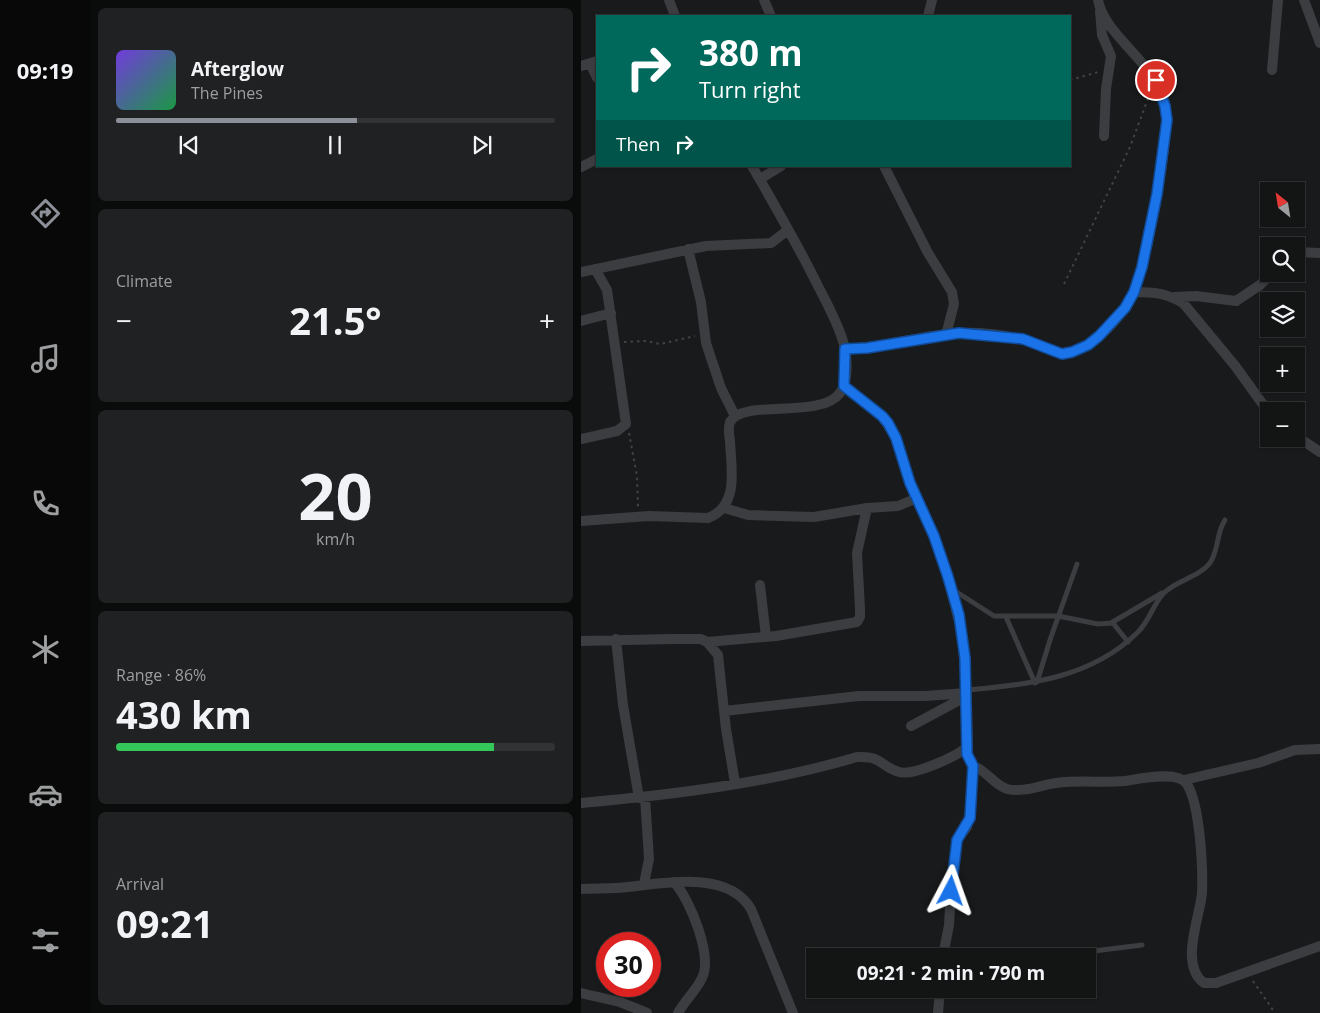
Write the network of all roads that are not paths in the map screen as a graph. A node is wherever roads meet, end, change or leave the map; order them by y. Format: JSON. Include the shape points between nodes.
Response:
{"nodes":[{"id":1,"x":669,"y":0,"type":"edge"},
{"id":2,"x":764,"y":0,"type":"edge"},
{"id":3,"x":932,"y":0,"type":"edge"},
{"id":4,"x":1277,"y":0,"type":"edge"},
{"id":5,"x":1304,"y":0,"type":"edge"},
{"id":6,"x":1099,"y":5,"type":"edge"},
{"id":7,"x":675,"y":15,"type":"edge"},
{"id":8,"x":771,"y":15,"type":"edge"},
{"id":9,"x":928,"y":15,"type":"edge"},
{"id":10,"x":1320,"y":42,"type":"edge"},
{"id":11,"x":589,"y":64,"type":"edge"},
{"id":12,"x":1272,"y":70,"type":"dead end"},
{"id":13,"x":596,"y":76,"type":"edge"},
{"id":14,"x":1104,"y":136,"type":"dead end"},
{"id":15,"x":596,"y":160,"type":"edge"},
{"id":16,"x":753,"y":167,"type":"edge"},
{"id":17,"x":779,"y":167,"type":"edge"},
{"id":18,"x":885,"y":167,"type":"edge"},
{"id":19,"x":581,"y":168,"type":"edge"},
{"id":20,"x":760,"y":179,"type":"junction"},
{"id":21,"x":788,"y":230,"type":"junction"},
{"id":22,"x":688,"y":249,"type":"junction"},
{"id":23,"x":1305,"y":252,"type":"edge"},
{"id":24,"x":1320,"y":253,"type":"edge"},
{"id":25,"x":595,"y":269,"type":"junction"},
{"id":26,"x":581,"y":272,"type":"edge"},
{"id":27,"x":1263,"y":282,"type":"edge"},
{"id":28,"x":1134,"y":292,"type":"junction"},
{"id":29,"x":1174,"y":297,"type":"junction"},
{"id":30,"x":611,"y":313,"type":"junction"},
{"id":31,"x":581,"y":321,"type":"edge"},
{"id":32,"x":946,"y":336,"type":"junction"},
{"id":33,"x":845,"y":349,"type":"junction"},
{"id":34,"x":844,"y":386,"type":"junction"},
{"id":35,"x":1261,"y":402,"type":"edge"},
{"id":36,"x":735,"y":416,"type":"junction"},
{"id":37,"x":581,"y":439,"type":"edge"},
{"id":38,"x":1305,"y":442,"type":"edge"},
{"id":39,"x":1320,"y":452,"type":"edge"},
{"id":40,"x":917,"y":498,"type":"junction"},
{"id":41,"x":724,"y":508,"type":"junction"},
{"id":42,"x":867,"y":508,"type":"junction"},
{"id":43,"x":1225,"y":520,"type":"dead end"},
{"id":44,"x":581,"y":521,"type":"edge"},
{"id":45,"x":1077,"y":564,"type":"dead end"},
{"id":46,"x":760,"y":584,"type":"dead end"},
{"id":47,"x":951,"y":589,"type":"junction"},
{"id":48,"x":1165,"y":592,"type":"junction"},
{"id":49,"x":1059,"y":616,"type":"junction"},
{"id":50,"x":1006,"y":617,"type":"junction"},
{"id":51,"x":1111,"y":623,"type":"junction"},
{"id":52,"x":766,"y":637,"type":"junction"},
{"id":53,"x":616,"y":639,"type":"junction"},
{"id":54,"x":581,"y":641,"type":"edge"},
{"id":55,"x":707,"y":642,"type":"junction"},
{"id":56,"x":1128,"y":642,"type":"junction"},
{"id":57,"x":1036,"y":682,"type":"junction"},
{"id":58,"x":967,"y":693,"type":"junction"},
{"id":59,"x":724,"y":710,"type":"junction"},
{"id":60,"x":911,"y":726,"type":"dead end"},
{"id":61,"x":967,"y":747,"type":"junction"},
{"id":62,"x":1320,"y":749,"type":"edge"},
{"id":63,"x":973,"y":766,"type":"junction"},
{"id":64,"x":1184,"y":780,"type":"junction"},
{"id":65,"x":735,"y":783,"type":"junction"},
{"id":66,"x":642,"y":797,"type":"junction"},
{"id":67,"x":581,"y":804,"type":"edge"},
{"id":68,"x":674,"y":882,"type":"junction"},
{"id":69,"x":644,"y":884,"type":"junction"},
{"id":70,"x":581,"y":889,"type":"edge"},
{"id":71,"x":1142,"y":945,"type":"dead end"},
{"id":72,"x":1320,"y":946,"type":"edge"},
{"id":73,"x":945,"y":948,"type":"edge"},
{"id":74,"x":1096,"y":951,"type":"edge"},
{"id":75,"x":581,"y":994,"type":"edge"},
{"id":76,"x":939,"y":998,"type":"edge"},
{"id":77,"x":647,"y":1013,"type":"edge"},
{"id":78,"x":679,"y":1013,"type":"edge"},
{"id":79,"x":793,"y":1013,"type":"edge"},
{"id":80,"x":938,"y":1013,"type":"edge"}],
"edges":[{"from":1,"to":7,"type":"street"},
{"from":2,"to":8,"type":"street"},
{"from":3,"to":9,"type":"street"},
{"from":4,"to":12,"type":"street"},
{"from":5,"to":10,"type":"street"},
{"from":6,"to":14,"type":"street","via":[[1102,35],[1111,56]]},
{"from":6,"to":28,"type":"street","via":[[1156,80],[1167,120],[1157,194]]},
{"from":11,"to":13,"type":"street"},
{"from":15,"to":19,"type":"street"},
{"from":16,"to":20,"type":"street"},
{"from":17,"to":20,"type":"street"},
{"from":18,"to":32,"type":"street","via":[[928,253],[952,292],[954,304]]},
{"from":20,"to":21,"type":"street"},
{"from":21,"to":22,"type":"street","via":[[771,243]]},
{"from":21,"to":33,"type":"street","via":[[838,325]]},
{"from":22,"to":25,"type":"street"},
{"from":22,"to":36,"type":"street","via":[[701,302],[704,334],[721,388]]},
{"from":23,"to":24,"type":"street"},
{"from":25,"to":26,"type":"street"},
{"from":25,"to":30,"type":"street","via":[[607,290]]},
{"from":27,"to":29,"type":"street","via":[[1236,301]]},
{"from":28,"to":29,"type":"street"},
{"from":28,"to":32,"type":"street","via":[[1125,308],[1099,336],[1072,352],[1062,354],[1023,339],[1005,336],[959,333]]},
{"from":29,"to":35,"type":"street","via":[[1184,304]]},
{"from":30,"to":31,"type":"street"},
{"from":30,"to":37,"type":"street","via":[[626,424],[617,431]]},
{"from":32,"to":33,"type":"street"},
{"from":33,"to":34,"type":"street"},
{"from":34,"to":36,"type":"street","via":[[835,398],[825,402]]},
{"from":34,"to":40,"type":"street","via":[[888,423]]},
{"from":36,"to":41,"type":"street","via":[[729,426],[731,488]]},
{"from":38,"to":39,"type":"street"},
{"from":40,"to":42,"type":"street","via":[[904,505]]},
{"from":40,"to":47,"type":"street","via":[[934,536]]},
{"from":41,"to":42,"type":"street","via":[[748,515],[814,517]]},
{"from":41,"to":44,"type":"street","via":[[708,518],[637,517]]},
{"from":42,"to":52,"type":"street","via":[[857,553],[860,617],[857,622]]},
{"from":43,"to":48,"type":"lane","via":[[1205,569]]},
{"from":45,"to":49,"type":"lane"},
{"from":46,"to":52,"type":"street"},
{"from":47,"to":50,"type":"lane","via":[[994,616]]},
{"from":47,"to":58,"type":"street","via":[[962,634]]},
{"from":48,"to":51,"type":"lane"},
{"from":48,"to":56,"type":"lane","via":[[1147,621]]},
{"from":49,"to":50,"type":"lane"},
{"from":49,"to":51,"type":"lane","via":[[1097,624]]},
{"from":49,"to":57,"type":"lane"},
{"from":50,"to":57,"type":"lane"},
{"from":51,"to":56,"type":"lane"},
{"from":52,"to":55,"type":"street"},
{"from":53,"to":54,"type":"street"},
{"from":53,"to":55,"type":"street","via":[[692,639]]},
{"from":53,"to":66,"type":"street","via":[[623,705]]},
{"from":55,"to":59,"type":"street","via":[[718,655]]},
{"from":56,"to":57,"type":"lane","via":[[1056,679]]},
{"from":57,"to":58,"type":"lane"},
{"from":58,"to":59,"type":"street","via":[[859,696]]},
{"from":58,"to":60,"type":"street"},
{"from":58,"to":61,"type":"street"},
{"from":59,"to":65,"type":"street"},
{"from":61,"to":63,"type":"street"},
{"from":61,"to":65,"type":"street","via":[[907,773],[891,769],[874,758],[857,757]]},
{"from":62,"to":64,"type":"street","via":[[1295,750],[1258,763]]},
{"from":63,"to":64,"type":"street","via":[[999,786],[1009,789],[1029,789],[1064,782],[1160,777]]},
{"from":63,"to":73,"type":"street","via":[[970,818],[957,840]]},
{"from":64,"to":72,"type":"street","via":[[1191,794],[1201,849],[1202,894],[1193,938],[1195,975],[1209,984]]},
{"from":65,"to":66,"type":"street"},
{"from":66,"to":67,"type":"street"},
{"from":66,"to":69,"type":"street","via":[[649,858]]},
{"from":68,"to":69,"type":"street"},
{"from":68,"to":78,"type":"street","via":[[689,903],[699,930],[706,968]]},
{"from":68,"to":79,"type":"street","via":[[726,888],[745,900]]},
{"from":69,"to":70,"type":"street"},
{"from":71,"to":74,"type":"lane"},
{"from":75,"to":77,"type":"street","via":[[619,1002]]},
{"from":76,"to":80,"type":"street"}]}
